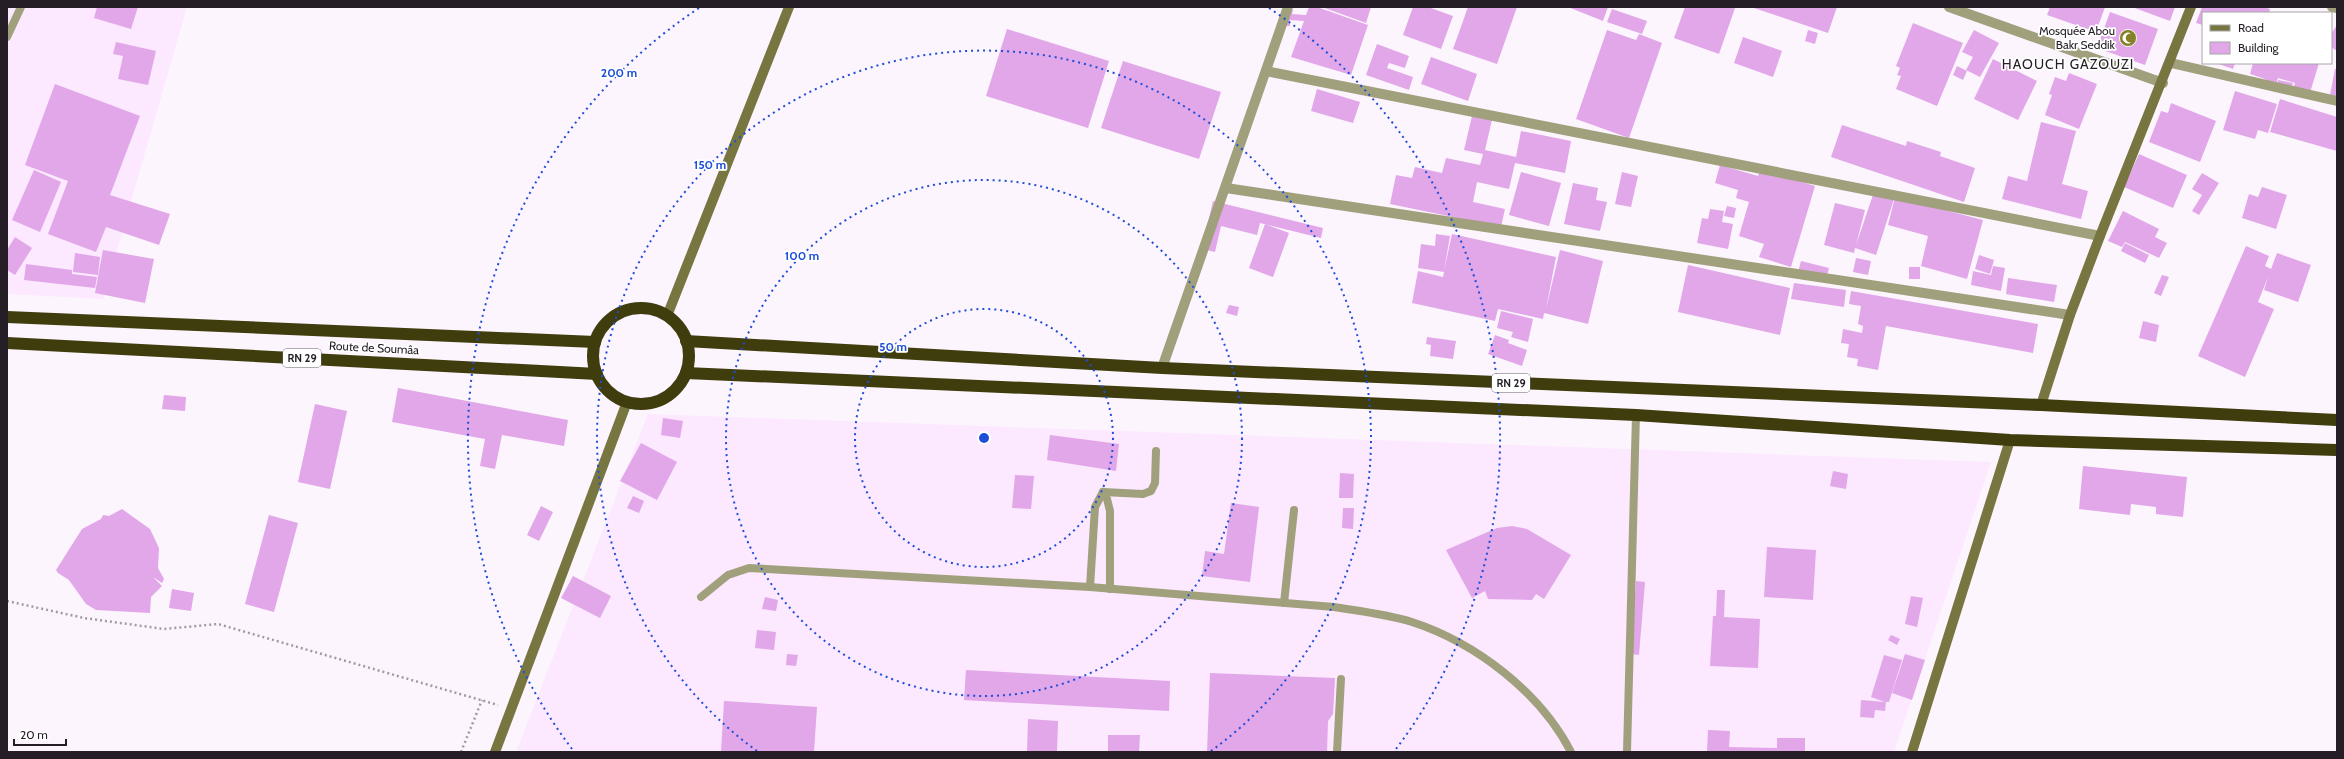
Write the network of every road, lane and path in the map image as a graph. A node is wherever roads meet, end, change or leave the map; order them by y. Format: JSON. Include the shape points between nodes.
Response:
{"nodes":[{"id":1,"x":21,"y":7,"type":"edge"},
{"id":2,"x":789,"y":7,"type":"edge"},
{"id":3,"x":1288,"y":7,"type":"edge"},
{"id":4,"x":1949,"y":7,"type":"edge"},
{"id":5,"x":2191,"y":7,"type":"edge"},
{"id":6,"x":2332,"y":7,"type":"edge"},
{"id":7,"x":2337,"y":8,"type":"edge"},
{"id":8,"x":7,"y":37,"type":"edge"},
{"id":9,"x":2170,"y":63,"type":"junction"},
{"id":10,"x":1266,"y":72,"type":"junction"},
{"id":11,"x":2163,"y":82,"type":"junction"},
{"id":12,"x":2337,"y":101,"type":"edge"},
{"id":13,"x":1226,"y":188,"type":"junction"},
{"id":14,"x":2100,"y":236,"type":"junction"},
{"id":15,"x":2070,"y":315,"type":"junction"},
{"id":16,"x":667,"y":316,"type":"junction"},
{"id":17,"x":7,"y":317,"type":"edge"},
{"id":18,"x":686,"y":341,"type":"junction"},
{"id":19,"x":595,"y":342,"type":"junction"},
{"id":20,"x":7,"y":343,"type":"edge"},
{"id":21,"x":1162,"y":368,"type":"junction"},
{"id":22,"x":597,"y":374,"type":"junction"},
{"id":23,"x":686,"y":374,"type":"junction"},
{"id":24,"x":627,"y":402,"type":"junction"},
{"id":25,"x":2041,"y":405,"type":"junction"},
{"id":26,"x":1636,"y":415,"type":"junction"},
{"id":27,"x":2337,"y":420,"type":"edge"},
{"id":28,"x":2010,"y":440,"type":"junction"},
{"id":29,"x":1156,"y":450,"type":"dead end"},
{"id":30,"x":2337,"y":450,"type":"edge"},
{"id":31,"x":1103,"y":492,"type":"junction"},
{"id":32,"x":1294,"y":510,"type":"dead end"},
{"id":33,"x":1090,"y":587,"type":"junction"},
{"id":34,"x":1110,"y":589,"type":"junction"},
{"id":35,"x":701,"y":597,"type":"dead end"},
{"id":36,"x":7,"y":601,"type":"edge"},
{"id":37,"x":1284,"y":603,"type":"junction"},
{"id":38,"x":1341,"y":679,"type":"dead end"},
{"id":39,"x":482,"y":700,"type":"junction"},
{"id":40,"x":512,"y":709,"type":"junction"},
{"id":41,"x":461,"y":752,"type":"edge"},
{"id":42,"x":495,"y":752,"type":"edge"},
{"id":43,"x":1337,"y":752,"type":"edge"},
{"id":44,"x":1571,"y":752,"type":"edge"},
{"id":45,"x":1627,"y":752,"type":"edge"},
{"id":46,"x":1912,"y":752,"type":"edge"}],
"edges":[{"from":1,"to":8,"type":"lane"},
{"from":2,"to":16,"type":"street"},
{"from":3,"to":10,"type":"street"},
{"from":4,"to":11,"type":"street"},
{"from":5,"to":9,"type":"street"},
{"from":6,"to":7,"type":"street"},
{"from":9,"to":11,"type":"street"},
{"from":9,"to":12,"type":"street"},
{"from":10,"to":13,"type":"street"},
{"from":10,"to":14,"type":"street"},
{"from":11,"to":14,"type":"street"},
{"from":13,"to":15,"type":"street"},
{"from":13,"to":21,"type":"street"},
{"from":14,"to":15,"type":"street"},
{"from":15,"to":25,"type":"street"},
{"from":16,"to":18,"type":"highway","via":[[676,323]]},
{"from":16,"to":19,"type":"highway","via":[[647,309],[625,311],[606,323]]},
{"from":17,"to":19,"type":"highway"},
{"from":18,"to":21,"type":"highway","number":"RN 29"},
{"from":18,"to":23,"type":"highway","via":[[689,352]]},
{"from":19,"to":22,"type":"highway","via":[[593,358]]},
{"from":20,"to":22,"type":"highway","name":"Route de Soumâa","number":"RN 29"},
{"from":21,"to":25,"type":"highway","number":"RN 29"},
{"from":22,"to":24,"type":"highway","via":[[609,392]]},
{"from":23,"to":24,"type":"highway","via":[[674,390],[657,401],[648,404]]},
{"from":23,"to":26,"type":"highway"},
{"from":24,"to":40,"type":"street"},
{"from":25,"to":27,"type":"highway","number":"RN 29"},
{"from":26,"to":28,"type":"highway"},
{"from":26,"to":45,"type":"lane"},
{"from":28,"to":30,"type":"highway"},
{"from":28,"to":46,"type":"street"},
{"from":29,"to":31,"type":"lane","via":[[1155,483],[1151,491],[1143,494]]},
{"from":31,"to":33,"type":"lane","via":[[1095,507]]},
{"from":31,"to":34,"type":"lane","via":[[1110,511]]},
{"from":32,"to":37,"type":"lane"},
{"from":33,"to":34,"type":"lane"},
{"from":33,"to":35,"type":"lane","via":[[749,568],[728,575]]},
{"from":34,"to":37,"type":"lane"},
{"from":36,"to":39,"type":"path","via":[[84,618],[164,629],[218,624]]},
{"from":37,"to":44,"type":"lane","via":[[1334,607],[1412,622],[1456,642],[1504,672],[1532,697],[1564,738]]},
{"from":38,"to":43,"type":"lane"},
{"from":39,"to":40,"type":"path"},
{"from":39,"to":41,"type":"path"},
{"from":40,"to":42,"type":"street"}]}
